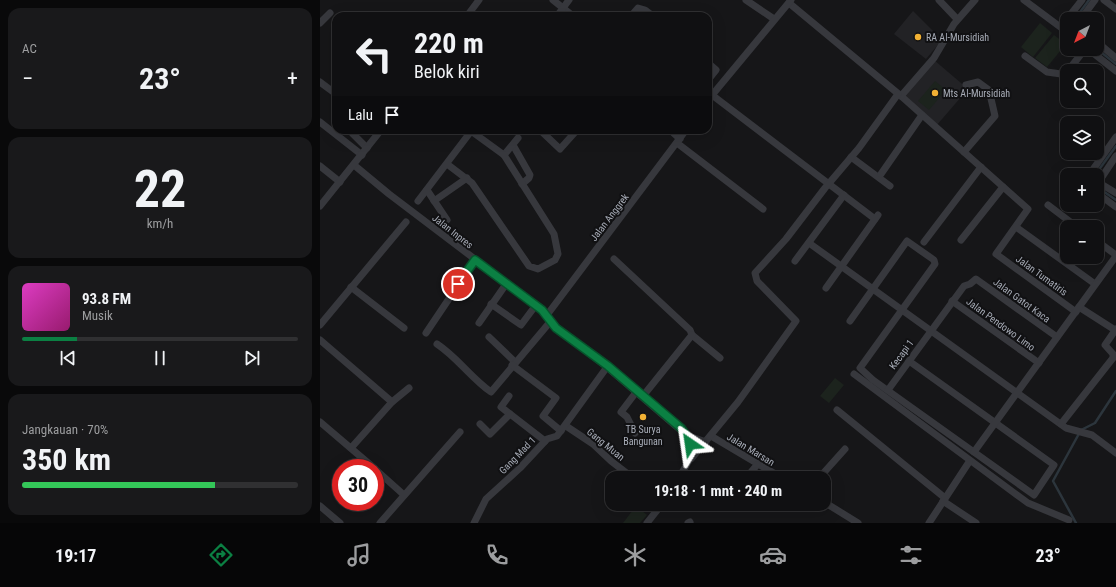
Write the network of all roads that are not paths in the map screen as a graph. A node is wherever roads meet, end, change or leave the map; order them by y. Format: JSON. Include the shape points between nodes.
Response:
{"nodes":[{"id":1,"x":479,"y":0,"type":"edge"},
{"id":2,"x":553,"y":0,"type":"edge"},
{"id":3,"x":569,"y":0,"type":"edge"},
{"id":4,"x":746,"y":0,"type":"edge"},
{"id":5,"x":939,"y":0,"type":"edge"},
{"id":6,"x":975,"y":0,"type":"edge"},
{"id":7,"x":1024,"y":0,"type":"edge"},
{"id":8,"x":1082,"y":0,"type":"edge"},
{"id":9,"x":1095,"y":0,"type":"edge"},
{"id":10,"x":1104,"y":0,"type":"edge"},
{"id":11,"x":790,"y":2,"type":"edge"},
{"id":12,"x":563,"y":8,"type":"junction"},
{"id":13,"x":1116,"y":9,"type":"edge"},
{"id":14,"x":470,"y":12,"type":"edge"},
{"id":15,"x":560,"y":12,"type":"edge"},
{"id":16,"x":568,"y":12,"type":"edge"},
{"id":17,"x":634,"y":12,"type":"edge"},
{"id":18,"x":648,"y":12,"type":"edge"},
{"id":19,"x":1073,"y":12,"type":"edge"},
{"id":20,"x":1086,"y":12,"type":"edge"},
{"id":21,"x":330,"y":13,"type":"dead end"},
{"id":22,"x":774,"y":19,"type":"junction"},
{"id":23,"x":958,"y":19,"type":"junction"},
{"id":24,"x":320,"y":23,"type":"edge"},
{"id":25,"x":1060,"y":27,"type":"edge"},
{"id":26,"x":1104,"y":48,"type":"edge"},
{"id":27,"x":1025,"y":56,"type":"dead end"},
{"id":28,"x":1081,"y":56,"type":"edge"},
{"id":29,"x":1096,"y":56,"type":"edge"},
{"id":30,"x":1116,"y":58,"type":"edge"},
{"id":31,"x":712,"y":66,"type":"edge"},
{"id":32,"x":1116,"y":71,"type":"edge"},
{"id":33,"x":712,"y":75,"type":"edge"},
{"id":34,"x":320,"y":82,"type":"edge"},
{"id":35,"x":966,"y":85,"type":"dead end"},
{"id":36,"x":332,"y":91,"type":"edge"},
{"id":37,"x":712,"y":95,"type":"edge"},
{"id":38,"x":899,"y":95,"type":"junction"},
{"id":39,"x":922,"y":115,"type":"junction"},
{"id":40,"x":320,"y":122,"type":"edge"},
{"id":41,"x":332,"y":131,"type":"edge"},
{"id":42,"x":335,"y":134,"type":"edge"},
{"id":43,"x":353,"y":134,"type":"edge"},
{"id":44,"x":378,"y":134,"type":"edge"},
{"id":45,"x":469,"y":134,"type":"edge"},
{"id":46,"x":477,"y":134,"type":"edge"},
{"id":47,"x":544,"y":134,"type":"edge"},
{"id":48,"x":573,"y":134,"type":"edge"},
{"id":49,"x":673,"y":134,"type":"edge"},
{"id":50,"x":683,"y":134,"type":"edge"},
{"id":51,"x":1116,"y":137,"type":"edge"},
{"id":52,"x":518,"y":138,"type":"dead end"},
{"id":53,"x":678,"y":141,"type":"junction"},
{"id":54,"x":513,"y":145,"type":"junction"},
{"id":55,"x":367,"y":148,"type":"junction"},
{"id":56,"x":964,"y":152,"type":"junction"},
{"id":57,"x":362,"y":155,"type":"junction"},
{"id":58,"x":504,"y":155,"type":"junction"},
{"id":59,"x":1116,"y":156,"type":"edge"},
{"id":60,"x":851,"y":157,"type":"junction"},
{"id":61,"x":447,"y":164,"type":"junction"},
{"id":62,"x":354,"y":165,"type":"junction"},
{"id":63,"x":320,"y":166,"type":"edge"},
{"id":64,"x":981,"y":167,"type":"junction"},
{"id":65,"x":1095,"y":168,"type":"edge"},
{"id":66,"x":881,"y":174,"type":"dead end"},
{"id":67,"x":467,"y":178,"type":"junction"},
{"id":68,"x":340,"y":182,"type":"junction"},
{"id":69,"x":522,"y":184,"type":"junction"},
{"id":70,"x":828,"y":184,"type":"junction"},
{"id":71,"x":890,"y":186,"type":"dead end"},
{"id":72,"x":1003,"y":187,"type":"junction"},
{"id":73,"x":427,"y":190,"type":"junction"},
{"id":74,"x":1116,"y":193,"type":"edge"},
{"id":75,"x":844,"y":195,"type":"junction"},
{"id":76,"x":1104,"y":198,"type":"edge"},
{"id":77,"x":418,"y":201,"type":"dead end"},
{"id":78,"x":434,"y":201,"type":"junction"},
{"id":79,"x":1048,"y":205,"type":"dead end"},
{"id":80,"x":320,"y":206,"type":"edge"},
{"id":81,"x":1116,"y":207,"type":"edge"},
{"id":82,"x":763,"y":209,"type":"dead end"},
{"id":83,"x":447,"y":220,"type":"dead end"},
{"id":84,"x":1068,"y":220,"type":"edge"},
{"id":85,"x":406,"y":222,"type":"dead end"},
{"id":86,"x":1016,"y":227,"type":"junction"},
{"id":87,"x":961,"y":240,"type":"dead end"},
{"id":88,"x":924,"y":242,"type":"dead end"},
{"id":89,"x":808,"y":243,"type":"junction"},
{"id":90,"x":1104,"y":246,"type":"edge"},
{"id":91,"x":1116,"y":255,"type":"edge"},
{"id":92,"x":614,"y":259,"type":"dead end"},
{"id":93,"x":475,"y":260,"type":"junction"},
{"id":94,"x":796,"y":261,"type":"dead end"},
{"id":95,"x":841,"y":266,"type":"junction"},
{"id":96,"x":976,"y":279,"type":"joint"},
{"id":97,"x":1096,"y":284,"type":"junction"},
{"id":98,"x":351,"y":287,"type":"junction"},
{"id":99,"x":504,"y":287,"type":"dead end"},
{"id":100,"x":826,"y":288,"type":"dead end"},
{"id":101,"x":873,"y":289,"type":"junction"},
{"id":102,"x":952,"y":301,"type":"junction"},
{"id":103,"x":491,"y":304,"type":"junction"},
{"id":104,"x":536,"y":305,"type":"junction"},
{"id":105,"x":1078,"y":309,"type":"junction"},
{"id":106,"x":902,"y":310,"type":"junction"},
{"id":107,"x":546,"y":315,"type":"junction"},
{"id":108,"x":850,"y":321,"type":"dead end"},
{"id":109,"x":550,"y":322,"type":"junction"},
{"id":110,"x":479,"y":323,"type":"dead end"},
{"id":111,"x":320,"y":325,"type":"edge"},
{"id":112,"x":404,"y":328,"type":"dead end"},
{"id":113,"x":931,"y":330,"type":"junction"},
{"id":114,"x":1116,"y":330,"type":"edge"},
{"id":115,"x":426,"y":333,"type":"dead end"},
{"id":116,"x":692,"y":335,"type":"junction"},
{"id":117,"x":489,"y":337,"type":"dead end"},
{"id":118,"x":1057,"y":338,"type":"junction"},
{"id":119,"x":320,"y":340,"type":"edge"},
{"id":120,"x":437,"y":344,"type":"dead end"},
{"id":121,"x":720,"y":358,"type":"dead end"},
{"id":122,"x":909,"y":361,"type":"junction"},
{"id":123,"x":1039,"y":363,"type":"junction"},
{"id":124,"x":513,"y":364,"type":"junction"},
{"id":125,"x":608,"y":366,"type":"junction"},
{"id":126,"x":854,"y":374,"type":"dead end"},
{"id":127,"x":409,"y":388,"type":"dead end"},
{"id":128,"x":888,"y":390,"type":"junction"},
{"id":129,"x":637,"y":391,"type":"junction"},
{"id":130,"x":1018,"y":393,"type":"junction"},
{"id":131,"x":509,"y":396,"type":"dead end"},
{"id":132,"x":643,"y":396,"type":"junction"},
{"id":133,"x":392,"y":402,"type":"junction"},
{"id":134,"x":837,"y":410,"type":"dead end"},
{"id":135,"x":510,"y":414,"type":"junction"},
{"id":136,"x":320,"y":422,"type":"edge"},
{"id":137,"x":996,"y":423,"type":"junction"},
{"id":138,"x":480,"y":424,"type":"dead end"},
{"id":139,"x":1061,"y":424,"type":"junction"},
{"id":140,"x":564,"y":428,"type":"junction"},
{"id":141,"x":460,"y":432,"type":"dead end"},
{"id":142,"x":635,"y":433,"type":"dead end"},
{"id":143,"x":686,"y":435,"type":"junction"},
{"id":144,"x":708,"y":439,"type":"junction"},
{"id":145,"x":545,"y":441,"type":"junction"},
{"id":146,"x":351,"y":448,"type":"junction"},
{"id":147,"x":845,"y":449,"type":"dead end"},
{"id":148,"x":974,"y":452,"type":"junction"},
{"id":149,"x":1116,"y":453,"type":"edge"},
{"id":150,"x":363,"y":459,"type":"edge"},
{"id":151,"x":691,"y":459,"type":"junction"},
{"id":152,"x":970,"y":462,"type":"junction"},
{"id":153,"x":757,"y":464,"type":"junction"},
{"id":154,"x":624,"y":471,"type":"edge"},
{"id":155,"x":683,"y":471,"type":"edge"},
{"id":156,"x":752,"y":471,"type":"edge"},
{"id":157,"x":770,"y":471,"type":"edge"},
{"id":158,"x":825,"y":471,"type":"edge"},
{"id":159,"x":384,"y":478,"type":"edge"},
{"id":160,"x":404,"y":495,"type":"junction"},
{"id":161,"x":944,"y":499,"type":"junction"},
{"id":162,"x":320,"y":506,"type":"edge"},
{"id":163,"x":831,"y":506,"type":"edge"},
{"id":164,"x":656,"y":511,"type":"edge"},
{"id":165,"x":1070,"y":520,"type":"dead end"},
{"id":166,"x":340,"y":523,"type":"edge"},
{"id":167,"x":380,"y":523,"type":"edge"},
{"id":168,"x":474,"y":523,"type":"edge"},
{"id":169,"x":647,"y":523,"type":"edge"},
{"id":170,"x":858,"y":523,"type":"edge"},
{"id":171,"x":929,"y":523,"type":"edge"},
{"id":172,"x":976,"y":523,"type":"edge"}],
"edges":[{"from":1,"to":14,"type":"street"},
{"from":2,"to":12,"type":"street"},
{"from":3,"to":12,"type":"street"},
{"from":4,"to":22,"type":"street"},
{"from":5,"to":23,"type":"street"},
{"from":6,"to":23,"type":"street"},
{"from":7,"to":25,"type":"street"},
{"from":8,"to":19,"type":"street"},
{"from":9,"to":20,"type":"street"},
{"from":10,"to":13,"type":"street"},
{"from":11,"to":22,"type":"street"},
{"from":11,"to":38,"type":"street"},
{"from":12,"to":15,"type":"street"},
{"from":12,"to":16,"type":"street"},
{"from":17,"to":18,"type":"street","via":[[638,8]]},
{"from":21,"to":24,"type":"street"},
{"from":22,"to":37,"type":"street"},
{"from":23,"to":38,"type":"street","via":[[934,58]]},
{"from":26,"to":30,"type":"street"},
{"from":27,"to":28,"type":"street","via":[[1047,72],[1060,74]]},
{"from":29,"to":32,"type":"street"},
{"from":31,"to":33,"type":"street","via":[[716,70]]},
{"from":34,"to":36,"type":"street"},
{"from":35,"to":56,"type":"street","via":[[978,82],[990,90],[995,116]]},
{"from":37,"to":70,"type":"street"},
{"from":38,"to":39,"type":"street"},
{"from":38,"to":60,"type":"street"},
{"from":39,"to":56,"type":"street"},
{"from":39,"to":66,"type":"street"},
{"from":40,"to":41,"type":"street"},
{"from":42,"to":57,"type":"street"},
{"from":43,"to":55,"type":"street"},
{"from":44,"to":55,"type":"street"},
{"from":45,"to":61,"type":"street"},
{"from":46,"to":58,"type":"street"},
{"from":47,"to":48,"type":"street","via":[[560,149]]},
{"from":49,"to":53,"type":"street"},
{"from":50,"to":53,"type":"street","name":"Jalan Anggrek"},
{"from":51,"to":65,"type":"street"},
{"from":52,"to":54,"type":"street"},
{"from":53,"to":82,"type":"street"},
{"from":53,"to":107,"type":"street","name":"Jalan Anggrek"},
{"from":54,"to":58,"type":"street"},
{"from":54,"to":69,"type":"street","via":[[530,175]]},
{"from":55,"to":57,"type":"street"},
{"from":56,"to":64,"type":"street"},
{"from":57,"to":62,"type":"street"},
{"from":58,"to":69,"type":"street"},
{"from":59,"to":74,"type":"street","via":[[1100,180],[1101,184]]},
{"from":60,"to":70,"type":"street"},
{"from":60,"to":71,"type":"street"},
{"from":61,"to":67,"type":"street"},
{"from":61,"to":73,"type":"street"},
{"from":62,"to":68,"type":"street"},
{"from":62,"to":93,"type":"street","name":"Jalan Inpres"},
{"from":63,"to":68,"type":"street"},
{"from":64,"to":72,"type":"street"},
{"from":64,"to":88,"type":"street"},
{"from":67,"to":69,"type":"street","via":[[529,266],[538,269],[555,260],[558,254],[557,243],[554,234]]},
{"from":67,"to":78,"type":"street"},
{"from":68,"to":80,"type":"street"},
{"from":70,"to":75,"type":"street"},
{"from":70,"to":144,"type":"street","via":[[786,239],[755,273],[757,281],[796,321]]},
{"from":72,"to":86,"type":"street","via":[[1028,209]]},
{"from":72,"to":87,"type":"street"},
{"from":73,"to":77,"type":"street"},
{"from":73,"to":78,"type":"street"},
{"from":75,"to":89,"type":"street"},
{"from":75,"to":95,"type":"street","via":[[876,217]]},
{"from":76,"to":81,"type":"street"},
{"from":78,"to":83,"type":"street"},
{"from":79,"to":84,"type":"street"},
{"from":85,"to":98,"type":"street"},
{"from":86,"to":97,"type":"street"},
{"from":86,"to":105,"type":"street","name":"Jalan Tumatiris","via":[[996,254]]},
{"from":89,"to":94,"type":"street"},
{"from":89,"to":95,"type":"street"},
{"from":90,"to":91,"type":"street"},
{"from":91,"to":97,"type":"street"},
{"from":92,"to":116,"type":"street","via":[[690,330]]},
{"from":93,"to":104,"type":"street","name":"Jalan Inpres"},
{"from":93,"to":115,"type":"street"},
{"from":95,"to":100,"type":"street"},
{"from":95,"to":101,"type":"street"},
{"from":96,"to":102,"type":"street","name":"Kecapi 1","via":[[964,286]]},
{"from":96,"to":118,"type":"street","name":"Jalan Gatot Kaca"},
{"from":97,"to":105,"type":"street"},
{"from":98,"to":111,"type":"street"},
{"from":98,"to":112,"type":"street"},
{"from":99,"to":103,"type":"street"},
{"from":101,"to":106,"type":"street"},
{"from":101,"to":106,"type":"street","via":[[907,241],[922,251],[935,262]]},
{"from":101,"to":108,"type":"street"},
{"from":102,"to":113,"type":"street","name":"Kecapi 1"},
{"from":102,"to":123,"type":"street","name":"Jalan Pendowo Limo"},
{"from":103,"to":104,"type":"street","via":[[521,325]]},
{"from":103,"to":110,"type":"street"},
{"from":104,"to":107,"type":"street","name":"Jalan Inpres"},
{"from":105,"to":114,"type":"street","name":"Jalan Tumatiris"},
{"from":105,"to":118,"type":"street"},
{"from":106,"to":113,"type":"street"},
{"from":106,"to":128,"type":"street","via":[[860,368]]},
{"from":107,"to":109,"type":"street","name":"Jalan Inpres"},
{"from":109,"to":124,"type":"street"},
{"from":109,"to":125,"type":"street","name":"Jalan Inpres"},
{"from":113,"to":122,"type":"street","name":"Kecapi 1"},
{"from":113,"to":130,"type":"street"},
{"from":114,"to":139,"type":"street","via":[[1105,346],[1113,354],[1112,358]]},
{"from":116,"to":121,"type":"street"},
{"from":116,"to":132,"type":"street"},
{"from":117,"to":124,"type":"street"},
{"from":118,"to":123,"type":"street"},
{"from":119,"to":133,"type":"street"},
{"from":120,"to":124,"type":"street","via":[[491,392]]},
{"from":122,"to":128,"type":"street","name":"Kecapi 1"},
{"from":122,"to":137,"type":"street"},
{"from":123,"to":130,"type":"street"},
{"from":124,"to":140,"type":"street","name":"Gang Muan","via":[[556,398],[543,416]]},
{"from":125,"to":129,"type":"street","name":"Jalan Inpres"},
{"from":125,"to":140,"type":"street","name":"Gang Mad 1"},
{"from":126,"to":152,"type":"street"},
{"from":127,"to":133,"type":"street"},
{"from":128,"to":148,"type":"street"},
{"from":129,"to":132,"type":"street","name":"Jalan Inpres"},
{"from":129,"to":142,"type":"street","via":[[621,412],[627,417]]},
{"from":130,"to":137,"type":"street"},
{"from":130,"to":139,"type":"street"},
{"from":131,"to":135,"type":"street","via":[[501,407]]},
{"from":132,"to":143,"type":"street","name":"Jalan Inpres"},
{"from":133,"to":146,"type":"street"},
{"from":134,"to":161,"type":"street"},
{"from":135,"to":138,"type":"street","via":[[490,434]]},
{"from":135,"to":145,"type":"street"},
{"from":136,"to":146,"type":"street"},
{"from":137,"to":148,"type":"street"},
{"from":137,"to":148,"type":"street","via":[[1054,465],[1034,495]]},
{"from":139,"to":149,"type":"street","via":[[1069,430],[1092,436]]},
{"from":140,"to":145,"type":"street","name":"Gang Mad 1","via":[[557,436]]},
{"from":140,"to":154,"type":"street","name":"Gang Muan","via":[[593,444]]},
{"from":141,"to":160,"type":"street"},
{"from":143,"to":144,"type":"street","name":"Jalan Marsan"},
{"from":143,"to":151,"type":"street","via":[[690,444]]},
{"from":144,"to":151,"type":"street"},
{"from":144,"to":153,"type":"street","name":"Jalan Marsan"},
{"from":145,"to":168,"type":"street","name":"Gang Mad 1","via":[[486,499]]},
{"from":146,"to":150,"type":"street"},
{"from":147,"to":158,"type":"street"},
{"from":151,"to":155,"type":"street"},
{"from":152,"to":161,"type":"street"},
{"from":152,"to":165,"type":"street","via":[[1028,503]]},
{"from":153,"to":156,"type":"street"},
{"from":153,"to":157,"type":"street","name":"Jalan Marsan"},
{"from":159,"to":160,"type":"street"},
{"from":160,"to":167,"type":"street"},
{"from":161,"to":171,"type":"street"},
{"from":161,"to":172,"type":"street"},
{"from":162,"to":166,"type":"street"},
{"from":163,"to":170,"type":"street"},
{"from":164,"to":169,"type":"street"}]}
